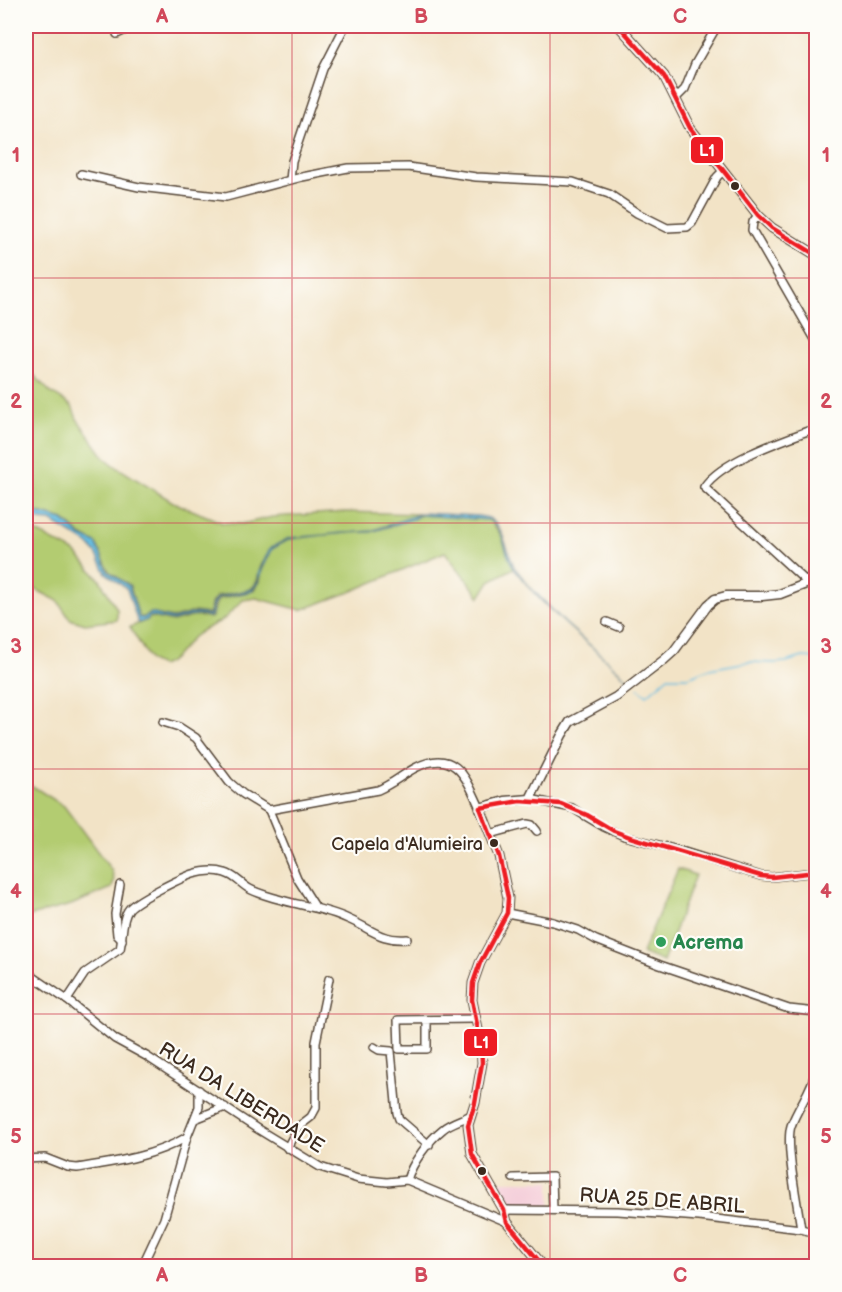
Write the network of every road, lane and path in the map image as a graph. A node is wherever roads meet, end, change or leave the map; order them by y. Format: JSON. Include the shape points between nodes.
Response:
{"nodes":[{"id":1,"x":134,"y":26,"type":"edge"},
{"id":2,"x":345,"y":26,"type":"edge"},
{"id":3,"x":619,"y":26,"type":"edge"},
{"id":4,"x":717,"y":26,"type":"edge"},
{"id":5,"x":117,"y":34,"type":"dead end"},
{"id":6,"x":676,"y":98,"type":"junction"},
{"id":7,"x":723,"y":171,"type":"junction"},
{"id":8,"x":81,"y":174,"type":"dead end"},
{"id":9,"x":290,"y":180,"type":"junction"},
{"id":10,"x":758,"y":215,"type":"junction"},
{"id":11,"x":816,"y":255,"type":"edge"},
{"id":12,"x":816,"y":341,"type":"edge"},
{"id":13,"x":816,"y":428,"type":"edge"},
{"id":14,"x":813,"y":581,"type":"edge"},
{"id":15,"x":607,"y":622,"type":"dead end"},
{"id":16,"x":619,"y":627,"type":"dead end"},
{"id":17,"x":163,"y":722,"type":"dead end"},
{"id":18,"x":530,"y":799,"type":"junction"},
{"id":19,"x":480,"y":808,"type":"junction"},
{"id":20,"x":268,"y":810,"type":"junction"},
{"id":21,"x":537,"y":831,"type":"dead end"},
{"id":22,"x":490,"y":834,"type":"junction"},
{"id":23,"x":816,"y":872,"type":"edge"},
{"id":24,"x":120,"y":885,"type":"dead end"},
{"id":25,"x":316,"y":908,"type":"junction"},
{"id":26,"x":507,"y":913,"type":"junction"},
{"id":27,"x":407,"y":939,"type":"dead end"},
{"id":28,"x":122,"y":940,"type":"junction"},
{"id":29,"x":26,"y":972,"type":"edge"},
{"id":30,"x":328,"y":979,"type":"dead end"},
{"id":31,"x":67,"y":1000,"type":"junction"},
{"id":32,"x":816,"y":1012,"type":"edge"},
{"id":33,"x":474,"y":1019,"type":"junction"},
{"id":34,"x":427,"y":1020,"type":"junction"},
{"id":35,"x":374,"y":1047,"type":"dead end"},
{"id":36,"x":395,"y":1050,"type":"junction"},
{"id":37,"x":816,"y":1070,"type":"edge"},
{"id":38,"x":199,"y":1090,"type":"junction"},
{"id":39,"x":225,"y":1107,"type":"junction"},
{"id":40,"x":469,"y":1116,"type":"junction"},
{"id":41,"x":195,"y":1119,"type":"junction"},
{"id":42,"x":187,"y":1137,"type":"junction"},
{"id":43,"x":429,"y":1145,"type":"junction"},
{"id":44,"x":287,"y":1148,"type":"junction"},
{"id":45,"x":26,"y":1160,"type":"edge"},
{"id":46,"x":513,"y":1178,"type":"dead end"},
{"id":47,"x":407,"y":1180,"type":"junction"},
{"id":48,"x":504,"y":1210,"type":"junction"},
{"id":49,"x":553,"y":1210,"type":"junction"},
{"id":50,"x":507,"y":1221,"type":"junction"},
{"id":51,"x":801,"y":1229,"type":"junction"},
{"id":52,"x":816,"y":1233,"type":"edge"},
{"id":53,"x":142,"y":1266,"type":"edge"},
{"id":54,"x":543,"y":1266,"type":"edge"}],
"edges":[{"from":1,"to":5,"type":"street"},
{"from":2,"to":9,"type":"street","via":[[323,69],[292,161]]},
{"from":3,"to":6,"type":"street","via":[[664,76]]},
{"from":4,"to":6,"type":"street","via":[[685,89]]},
{"from":6,"to":7,"type":"street","via":[[690,128]]},
{"from":7,"to":9,"type":"street","via":[[692,223],[676,229],[656,224],[609,194],[573,182],[476,177],[408,167],[348,168]]},
{"from":7,"to":10,"type":"street"},
{"from":8,"to":9,"type":"street","via":[[139,187],[226,198]]},
{"from":10,"to":11,"type":"street"},
{"from":10,"to":12,"type":"street","via":[[752,230]]},
{"from":13,"to":14,"type":"street","via":[[762,448],[710,478],[704,487]]},
{"from":14,"to":18,"type":"street","via":[[771,596],[735,595],[708,605],[664,660],[616,697],[570,722]]},
{"from":15,"to":16,"type":"street"},
{"from":17,"to":20,"type":"street","via":[[196,738],[229,782]]},
{"from":18,"to":19,"type":"street"},
{"from":18,"to":23,"type":"street","via":[[572,808],[624,836],[761,876]]},
{"from":19,"to":20,"type":"street","via":[[452,763],[431,762],[378,790]]},
{"from":19,"to":22,"type":"street"},
{"from":20,"to":25,"type":"street","via":[[297,878]]},
{"from":21,"to":22,"type":"street","via":[[527,824]]},
{"from":22,"to":26,"type":"street","via":[[499,856],[508,898]]},
{"from":24,"to":28,"type":"street","via":[[115,914],[117,935]]},
{"from":25,"to":27,"type":"street","via":[[349,919],[377,936]]},
{"from":25,"to":28,"type":"street","via":[[249,889],[228,873],[194,874],[128,910]]},
{"from":26,"to":32,"type":"street","via":[[554,922],[660,965],[789,1009]]},
{"from":26,"to":33,"type":"street","via":[[472,983]]},
{"from":28,"to":31,"type":"street","via":[[120,949],[85,973]]},
{"from":29,"to":31,"type":"street","name":"RUA DA LIBERDADE"},
{"from":30,"to":44,"type":"street","via":[[316,1042],[316,1108]]},
{"from":31,"to":38,"type":"street","name":"RUA DA LIBERDADE","via":[[115,1039]]},
{"from":33,"to":34,"type":"street"},
{"from":33,"to":40,"type":"street","via":[[482,1063]]},
{"from":34,"to":36,"type":"street","via":[[398,1020]]},
{"from":34,"to":36,"type":"street","via":[[427,1049]]},
{"from":35,"to":36,"type":"street"},
{"from":36,"to":43,"type":"street","via":[[396,1113]]},
{"from":37,"to":51,"type":"street","via":[[813,1085],[791,1126]]},
{"from":38,"to":39,"type":"street","name":"RUA DA LIBERDADE"},
{"from":38,"to":41,"type":"street"},
{"from":39,"to":41,"type":"street"},
{"from":39,"to":44,"type":"street","name":"RUA DA LIBERDADE"},
{"from":40,"to":43,"type":"street","via":[[444,1128]]},
{"from":40,"to":48,"type":"street","via":[[472,1154]]},
{"from":41,"to":42,"type":"street"},
{"from":42,"to":45,"type":"street","via":[[130,1160],[77,1168],[45,1158]]},
{"from":42,"to":53,"type":"street","via":[[164,1219]]},
{"from":43,"to":47,"type":"street"},
{"from":44,"to":47,"type":"street","name":"RUA DA LIBERDADE","via":[[320,1167],[358,1179]]},
{"from":46,"to":49,"type":"street","via":[[552,1177]]},
{"from":47,"to":50,"type":"street","name":"RUA DA LIBERDADE"},
{"from":48,"to":49,"type":"street","name":"RUA 25 DE ABRIL"},
{"from":48,"to":50,"type":"street"},
{"from":49,"to":51,"type":"street","name":"RUA 25 DE ABRIL","via":[[676,1215]]},
{"from":50,"to":54,"type":"street","name":"RUA DA LIBERDADE"},
{"from":51,"to":52,"type":"street","name":"RUA 25 DE ABRIL"}]}
